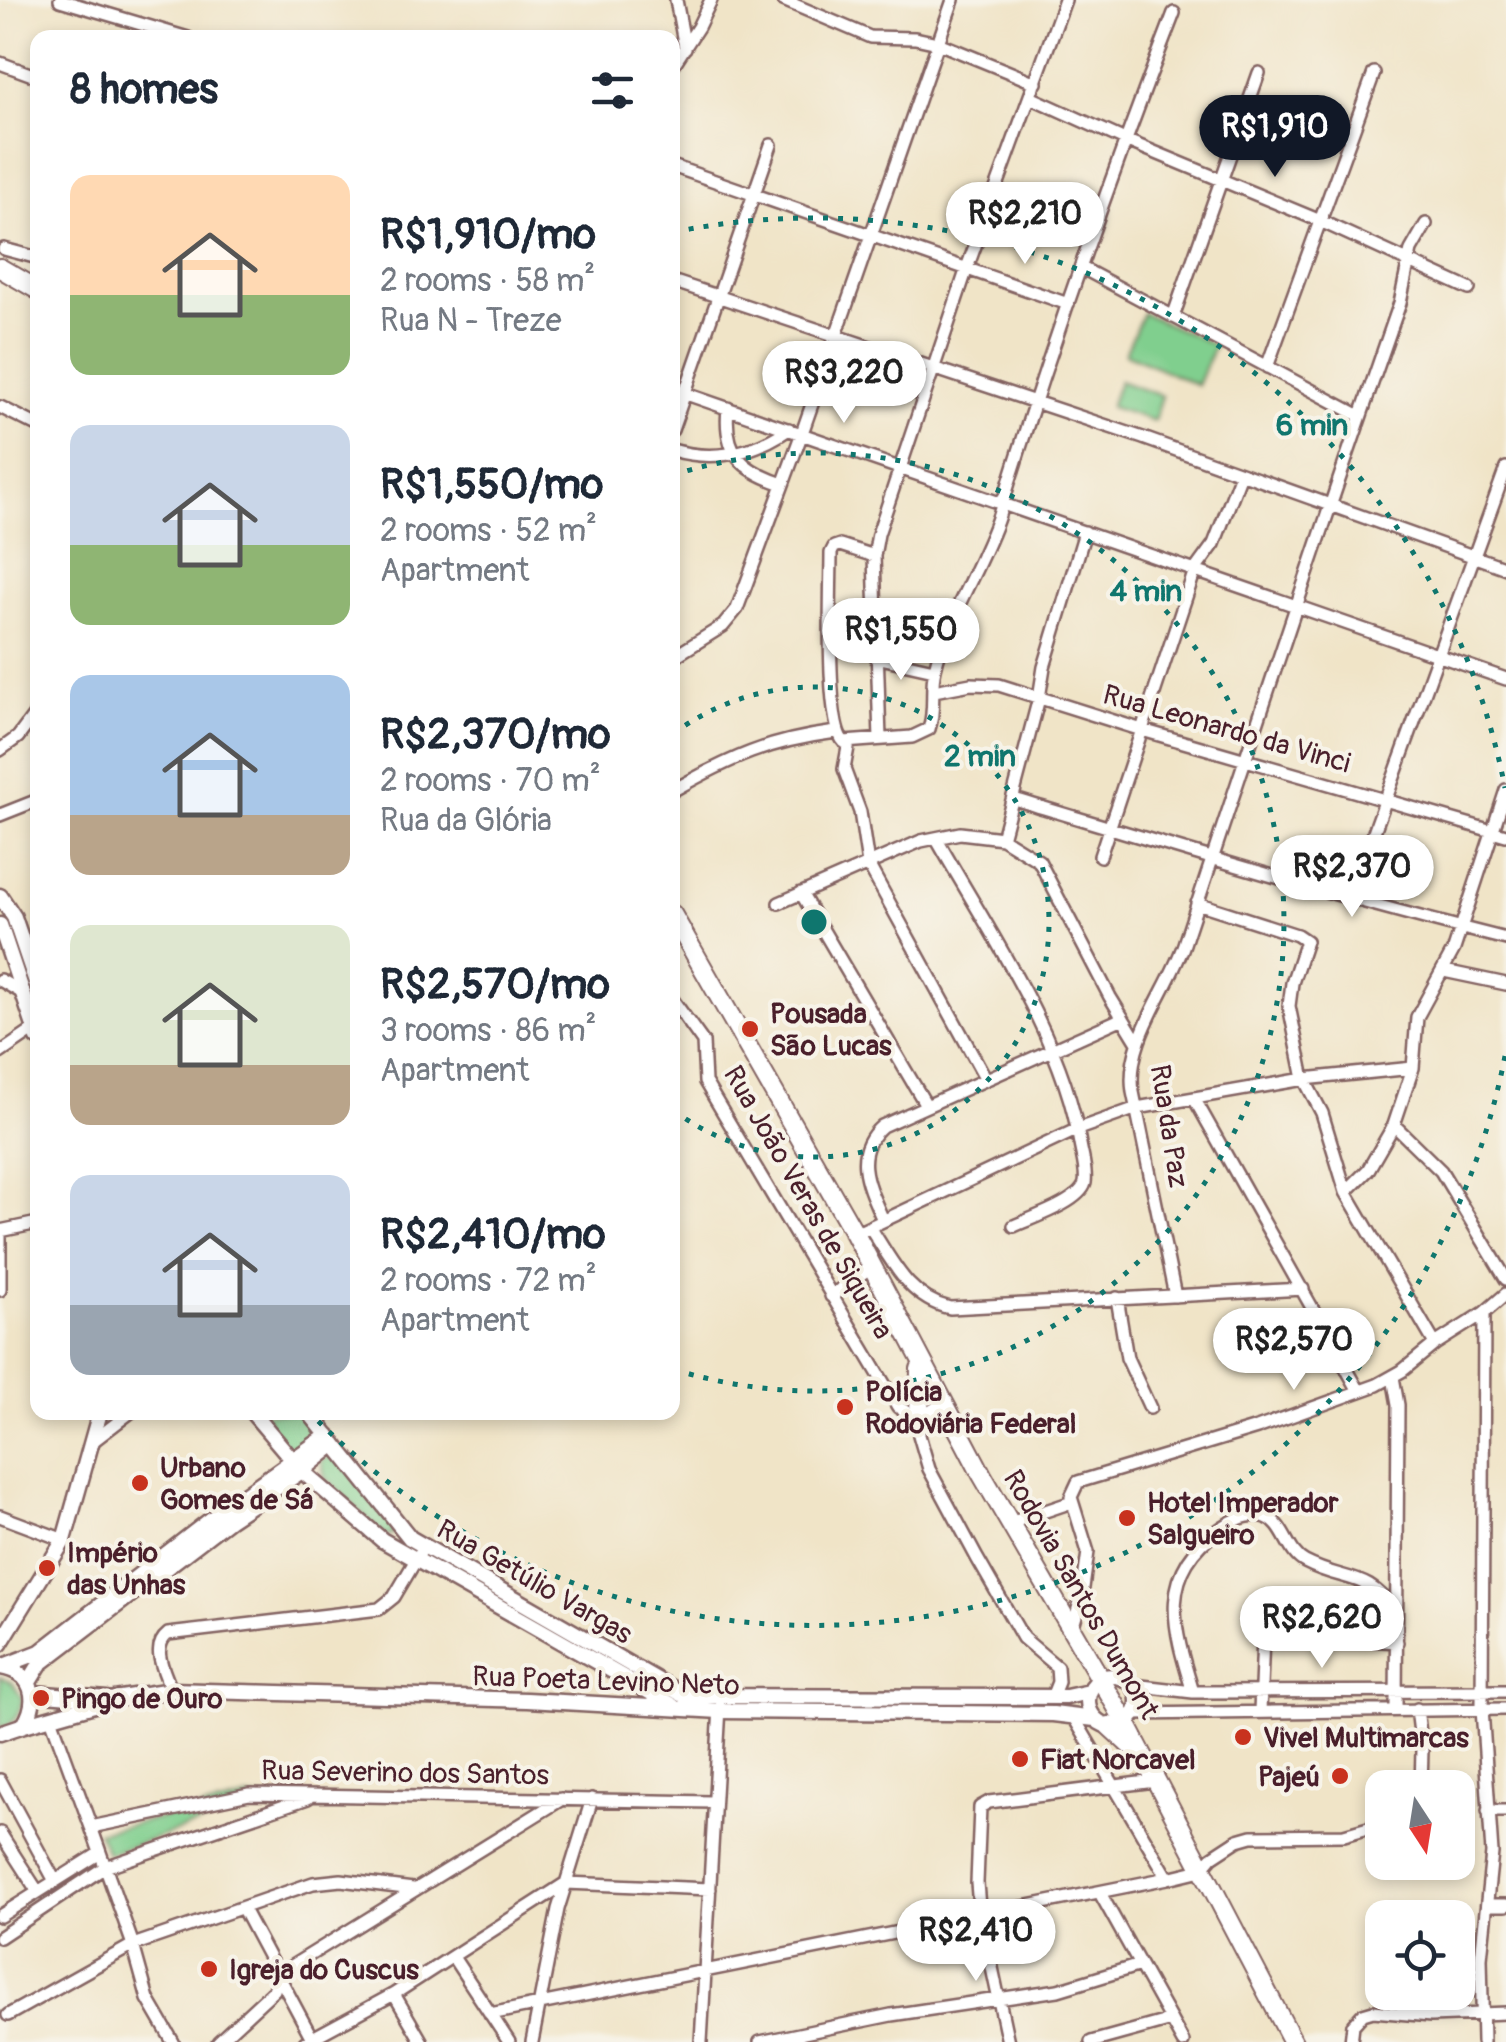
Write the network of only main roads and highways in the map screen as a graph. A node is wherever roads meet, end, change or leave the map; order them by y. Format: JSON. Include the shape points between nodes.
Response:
{"nodes":[{"id":1,"x":2,"y":257,"type":"edge"},
{"id":2,"x":30,"y":283,"type":"edge"},
{"id":3,"x":0,"y":896,"type":"edge"},
{"id":4,"x":0,"y":925,"type":"edge"},
{"id":5,"x":680,"y":927,"type":"edge"},
{"id":6,"x":30,"y":964,"type":"edge"},
{"id":7,"x":30,"y":1015,"type":"edge"},
{"id":8,"x":920,"y":1364,"type":"junction"},
{"id":9,"x":919,"y":1419,"type":"road end"},
{"id":10,"x":98,"y":1420,"type":"edge"},
{"id":11,"x":259,"y":1420,"type":"edge"},
{"id":12,"x":315,"y":1420,"type":"edge"},
{"id":13,"x":331,"y":1440,"type":"junction"},
{"id":14,"x":298,"y":1467,"type":"junction"},
{"id":15,"x":420,"y":1553,"type":"junction"},
{"id":16,"x":494,"y":1595,"type":"junction"},
{"id":17,"x":106,"y":1608,"type":"junction"},
{"id":18,"x":0,"y":1644,"type":"edge"},
{"id":19,"x":0,"y":1667,"type":"edge"},
{"id":20,"x":1095,"y":1685,"type":"junction"},
{"id":21,"x":31,"y":1687,"type":"junction"},
{"id":22,"x":115,"y":1700,"type":"junction"},
{"id":23,"x":720,"y":1704,"type":"junction"},
{"id":24,"x":679,"y":1709,"type":"junction"},
{"id":25,"x":1120,"y":1720,"type":"junction"},
{"id":26,"x":10,"y":1731,"type":"edge"},
{"id":27,"x":1293,"y":2042,"type":"edge"}],
"edges":[{"from":1,"to":2,"type":"highway"},
{"from":3,"to":6,"type":"main road"},
{"from":4,"to":7,"type":"main road"},
{"from":5,"to":8,"type":"highway","name":"Rodovia Santos Dumont","via":[[862,1231],[870,1267]]},
{"from":8,"to":9,"type":"highway"},
{"from":8,"to":20,"type":"highway","name":"Rodovia Santos Dumont"},
{"from":10,"to":18,"type":"main road","via":[[64,1540]]},
{"from":11,"to":14,"type":"main road","name":"Rua Getúlio Vargas"},
{"from":12,"to":13,"type":"main road","name":"Rua Getúlio Vargas"},
{"from":13,"to":14,"type":"main road"},
{"from":13,"to":15,"type":"main road","name":"Rua Getúlio Vargas"},
{"from":14,"to":15,"type":"main road","name":"Rua Getúlio Vargas","via":[[382,1540]]},
{"from":14,"to":17,"type":"main road"},
{"from":15,"to":16,"type":"main road","name":"Rua Getúlio Vargas"},
{"from":16,"to":23,"type":"main road","name":"Rua Getúlio Vargas","via":[[685,1696]]},
{"from":16,"to":24,"type":"main road","name":"Rua Getúlio Vargas"},
{"from":17,"to":19,"type":"main road","via":[[40,1652]]},
{"from":17,"to":21,"type":"main road","via":[[40,1664]]},
{"from":19,"to":21,"type":"main road","via":[[21,1674]]},
{"from":20,"to":23,"type":"main road","name":"Rua Getúlio Vargas","via":[[1052,1697]]},
{"from":20,"to":25,"type":"highway","name":"Rodovia Santos Dumont"},
{"from":20,"to":25,"type":"main road","via":[[1088,1706]]},
{"from":20,"to":25,"type":"main road","via":[[1116,1676],[1133,1685],[1138,1699]]},
{"from":21,"to":22,"type":"main road","name":"Rua Poeta Levino Neto"},
{"from":21,"to":26,"type":"main road","via":[[34,1704]]},
{"from":22,"to":24,"type":"main road","name":"Rua Poeta Levino Neto","via":[[172,1690]]},
{"from":22,"to":26,"type":"main road","name":"Rua Poeta Levino Neto"},
{"from":23,"to":24,"type":"main road","name":"Rua Poeta Levino Neto"},
{"from":23,"to":25,"type":"main road","name":"Rua Poeta Levino Neto"},
{"from":25,"to":27,"type":"highway","name":"Rodovia Santos Dumont"}]}
